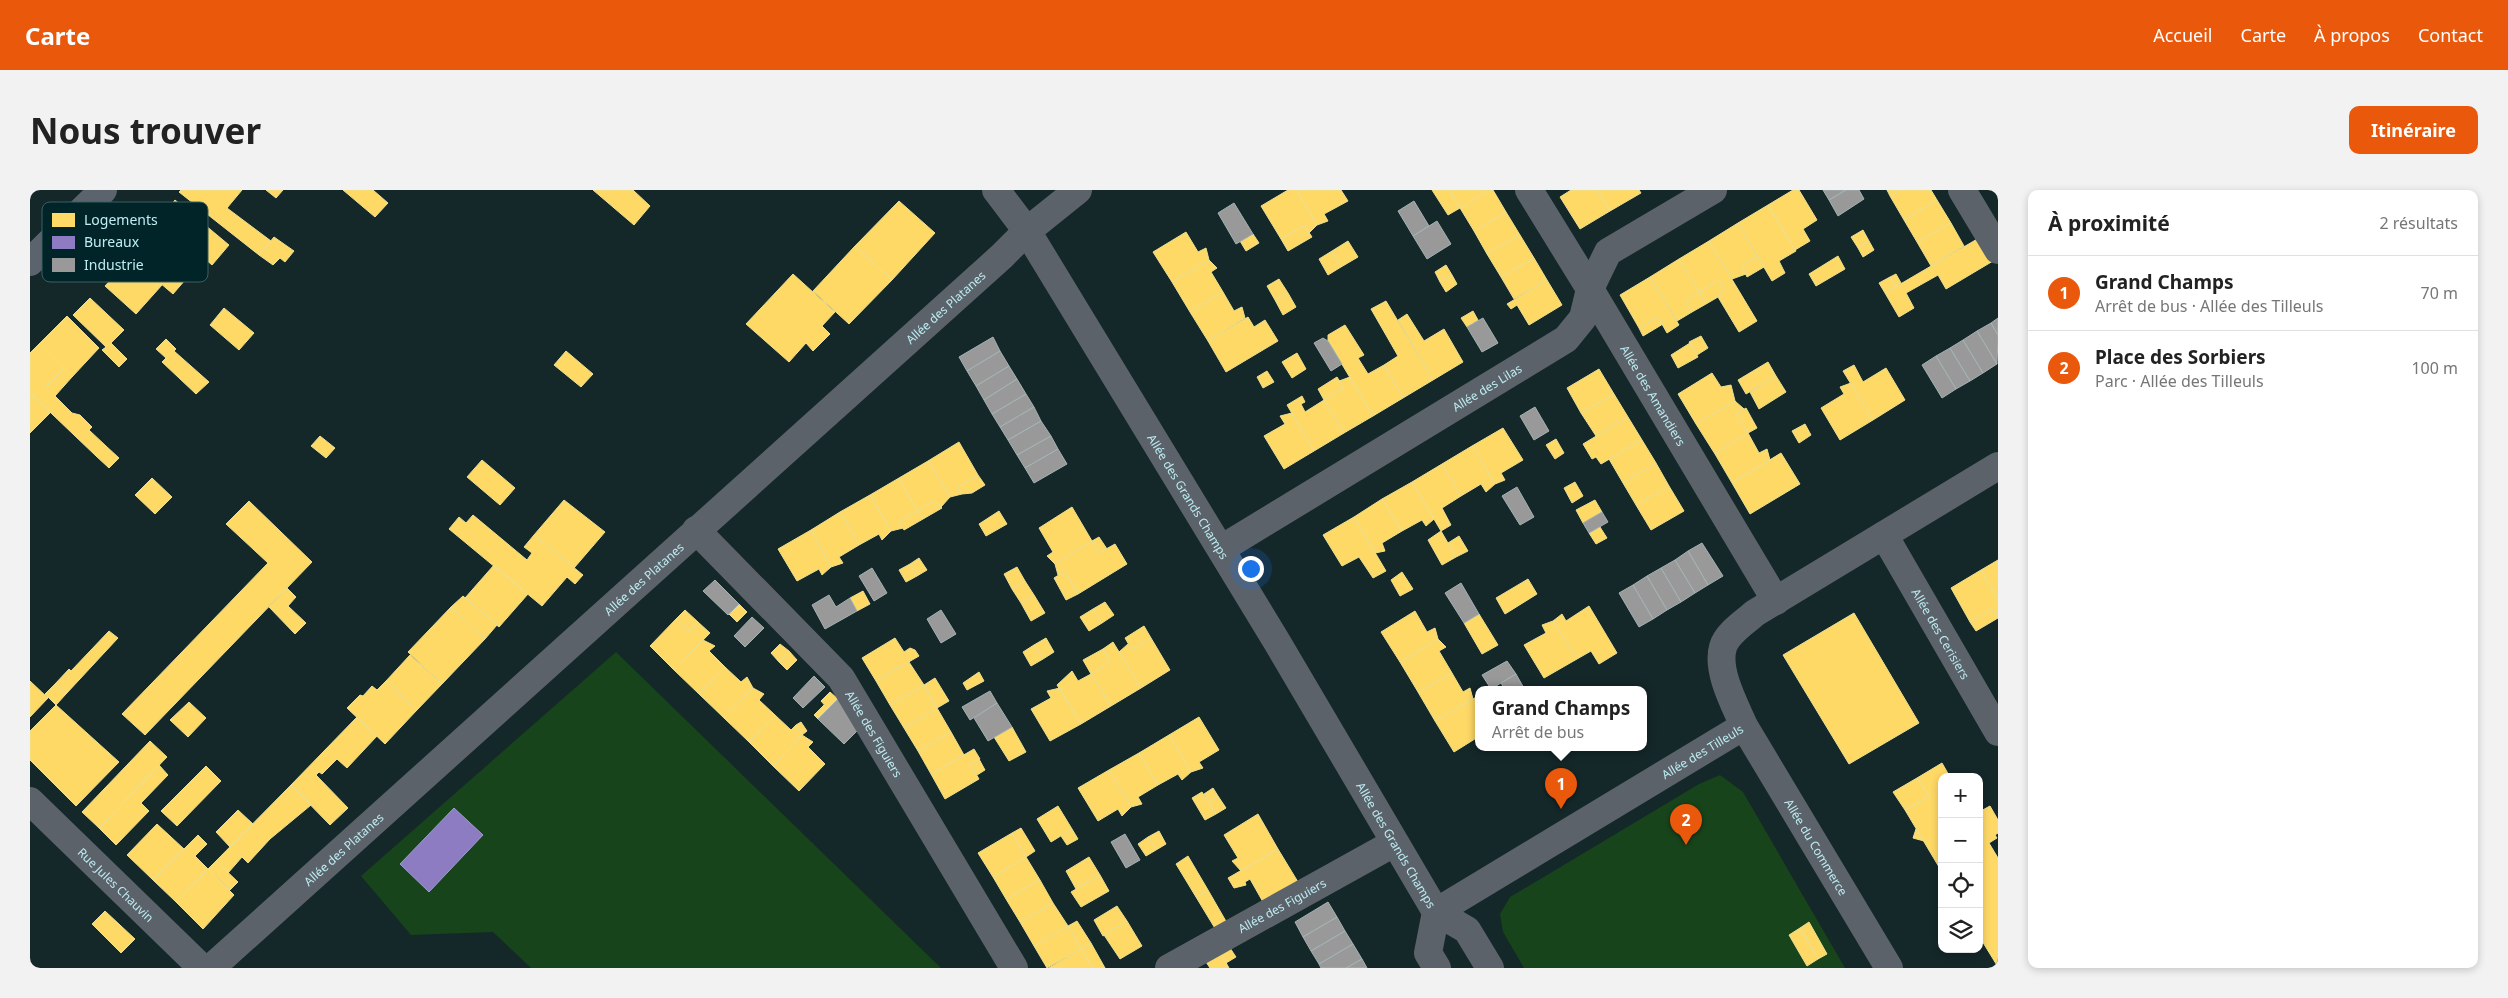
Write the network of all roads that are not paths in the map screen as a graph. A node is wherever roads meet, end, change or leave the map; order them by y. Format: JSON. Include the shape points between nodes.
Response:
{"nodes":[{"id":1,"x":103,"y":190,"type":"edge"},
{"id":2,"x":996,"y":190,"type":"edge"},
{"id":3,"x":1078,"y":190,"type":"edge"},
{"id":4,"x":1529,"y":190,"type":"edge"},
{"id":5,"x":1713,"y":190,"type":"edge"},
{"id":6,"x":1962,"y":190,"type":"edge"},
{"id":7,"x":91,"y":202,"type":"edge"},
{"id":8,"x":1027,"y":231,"type":"junction"},
{"id":9,"x":42,"y":250,"type":"edge"},
{"id":10,"x":1998,"y":250,"type":"edge"},
{"id":11,"x":30,"y":262,"type":"edge"},
{"id":12,"x":1590,"y":289,"type":"junction"},
{"id":13,"x":1998,"y":466,"type":"edge"},
{"id":14,"x":696,"y":530,"type":"junction"},
{"id":15,"x":1884,"y":535,"type":"junction"},
{"id":16,"x":1221,"y":549,"type":"junction"},
{"id":17,"x":1776,"y":601,"type":"junction"},
{"id":18,"x":1744,"y":726,"type":"junction"},
{"id":19,"x":1998,"y":732,"type":"edge"},
{"id":20,"x":30,"y":801,"type":"edge"},
{"id":21,"x":1394,"y":842,"type":"junction"},
{"id":22,"x":1436,"y":912,"type":"junction"},
{"id":23,"x":202,"y":968,"type":"edge"},
{"id":24,"x":211,"y":968,"type":"edge"},
{"id":25,"x":1014,"y":968,"type":"edge"},
{"id":26,"x":1169,"y":968,"type":"edge"},
{"id":27,"x":1437,"y":968,"type":"edge"},
{"id":28,"x":1490,"y":968,"type":"edge"},
{"id":29,"x":1889,"y":968,"type":"edge"}],
"edges":[{"from":1,"to":7,"type":"main road"},
{"from":2,"to":8,"type":"street","name":"Allée des Grands Champs"},
{"from":3,"to":8,"type":"street","name":"Allée des Platanes"},
{"from":4,"to":12,"type":"street","name":"Allée des Amandiers"},
{"from":5,"to":12,"type":"street","name":"Allée des Lilas","via":[[1608,252]]},
{"from":6,"to":10,"type":"street"},
{"from":8,"to":14,"type":"street","name":"Allée des Platanes"},
{"from":8,"to":16,"type":"street","name":"Allée des Grands Champs"},
{"from":9,"to":11,"type":"main road"},
{"from":12,"to":16,"type":"street","name":"Allée des Lilas","via":[[1583,318],[1566,339]]},
{"from":12,"to":17,"type":"street","name":"Allée des Amandiers"},
{"from":13,"to":15,"type":"street","name":"Allée des Tilleuls"},
{"from":14,"to":24,"type":"street","name":"Allée des Platanes"},
{"from":14,"to":25,"type":"street","name":"Allée des Figuiers","via":[[841,678]]},
{"from":15,"to":17,"type":"street","name":"Allée des Tilleuls"},
{"from":15,"to":19,"type":"street","name":"Allée des Cerisiers"},
{"from":16,"to":21,"type":"street","name":"Allée des Grands Champs"},
{"from":17,"to":18,"type":"street","name":"Allée des Tilleuls","via":[[1741,625],[1723,647],[1724,676]]},
{"from":18,"to":22,"type":"street","name":"Allée des Tilleuls"},
{"from":18,"to":29,"type":"street","name":"Allée du Commerce"},
{"from":20,"to":23,"type":"street","name":"Rue Jules Chauvin"},
{"from":21,"to":22,"type":"street","name":"Allée des Grands Champs"},
{"from":21,"to":26,"type":"street","name":"Allée des Figuiers"},
{"from":22,"to":27,"type":"street","name":"Allée des Grands Champs","via":[[1428,953]]},
{"from":22,"to":28,"type":"street","name":"Allée des Grands Champs","via":[[1467,930]]}]}
